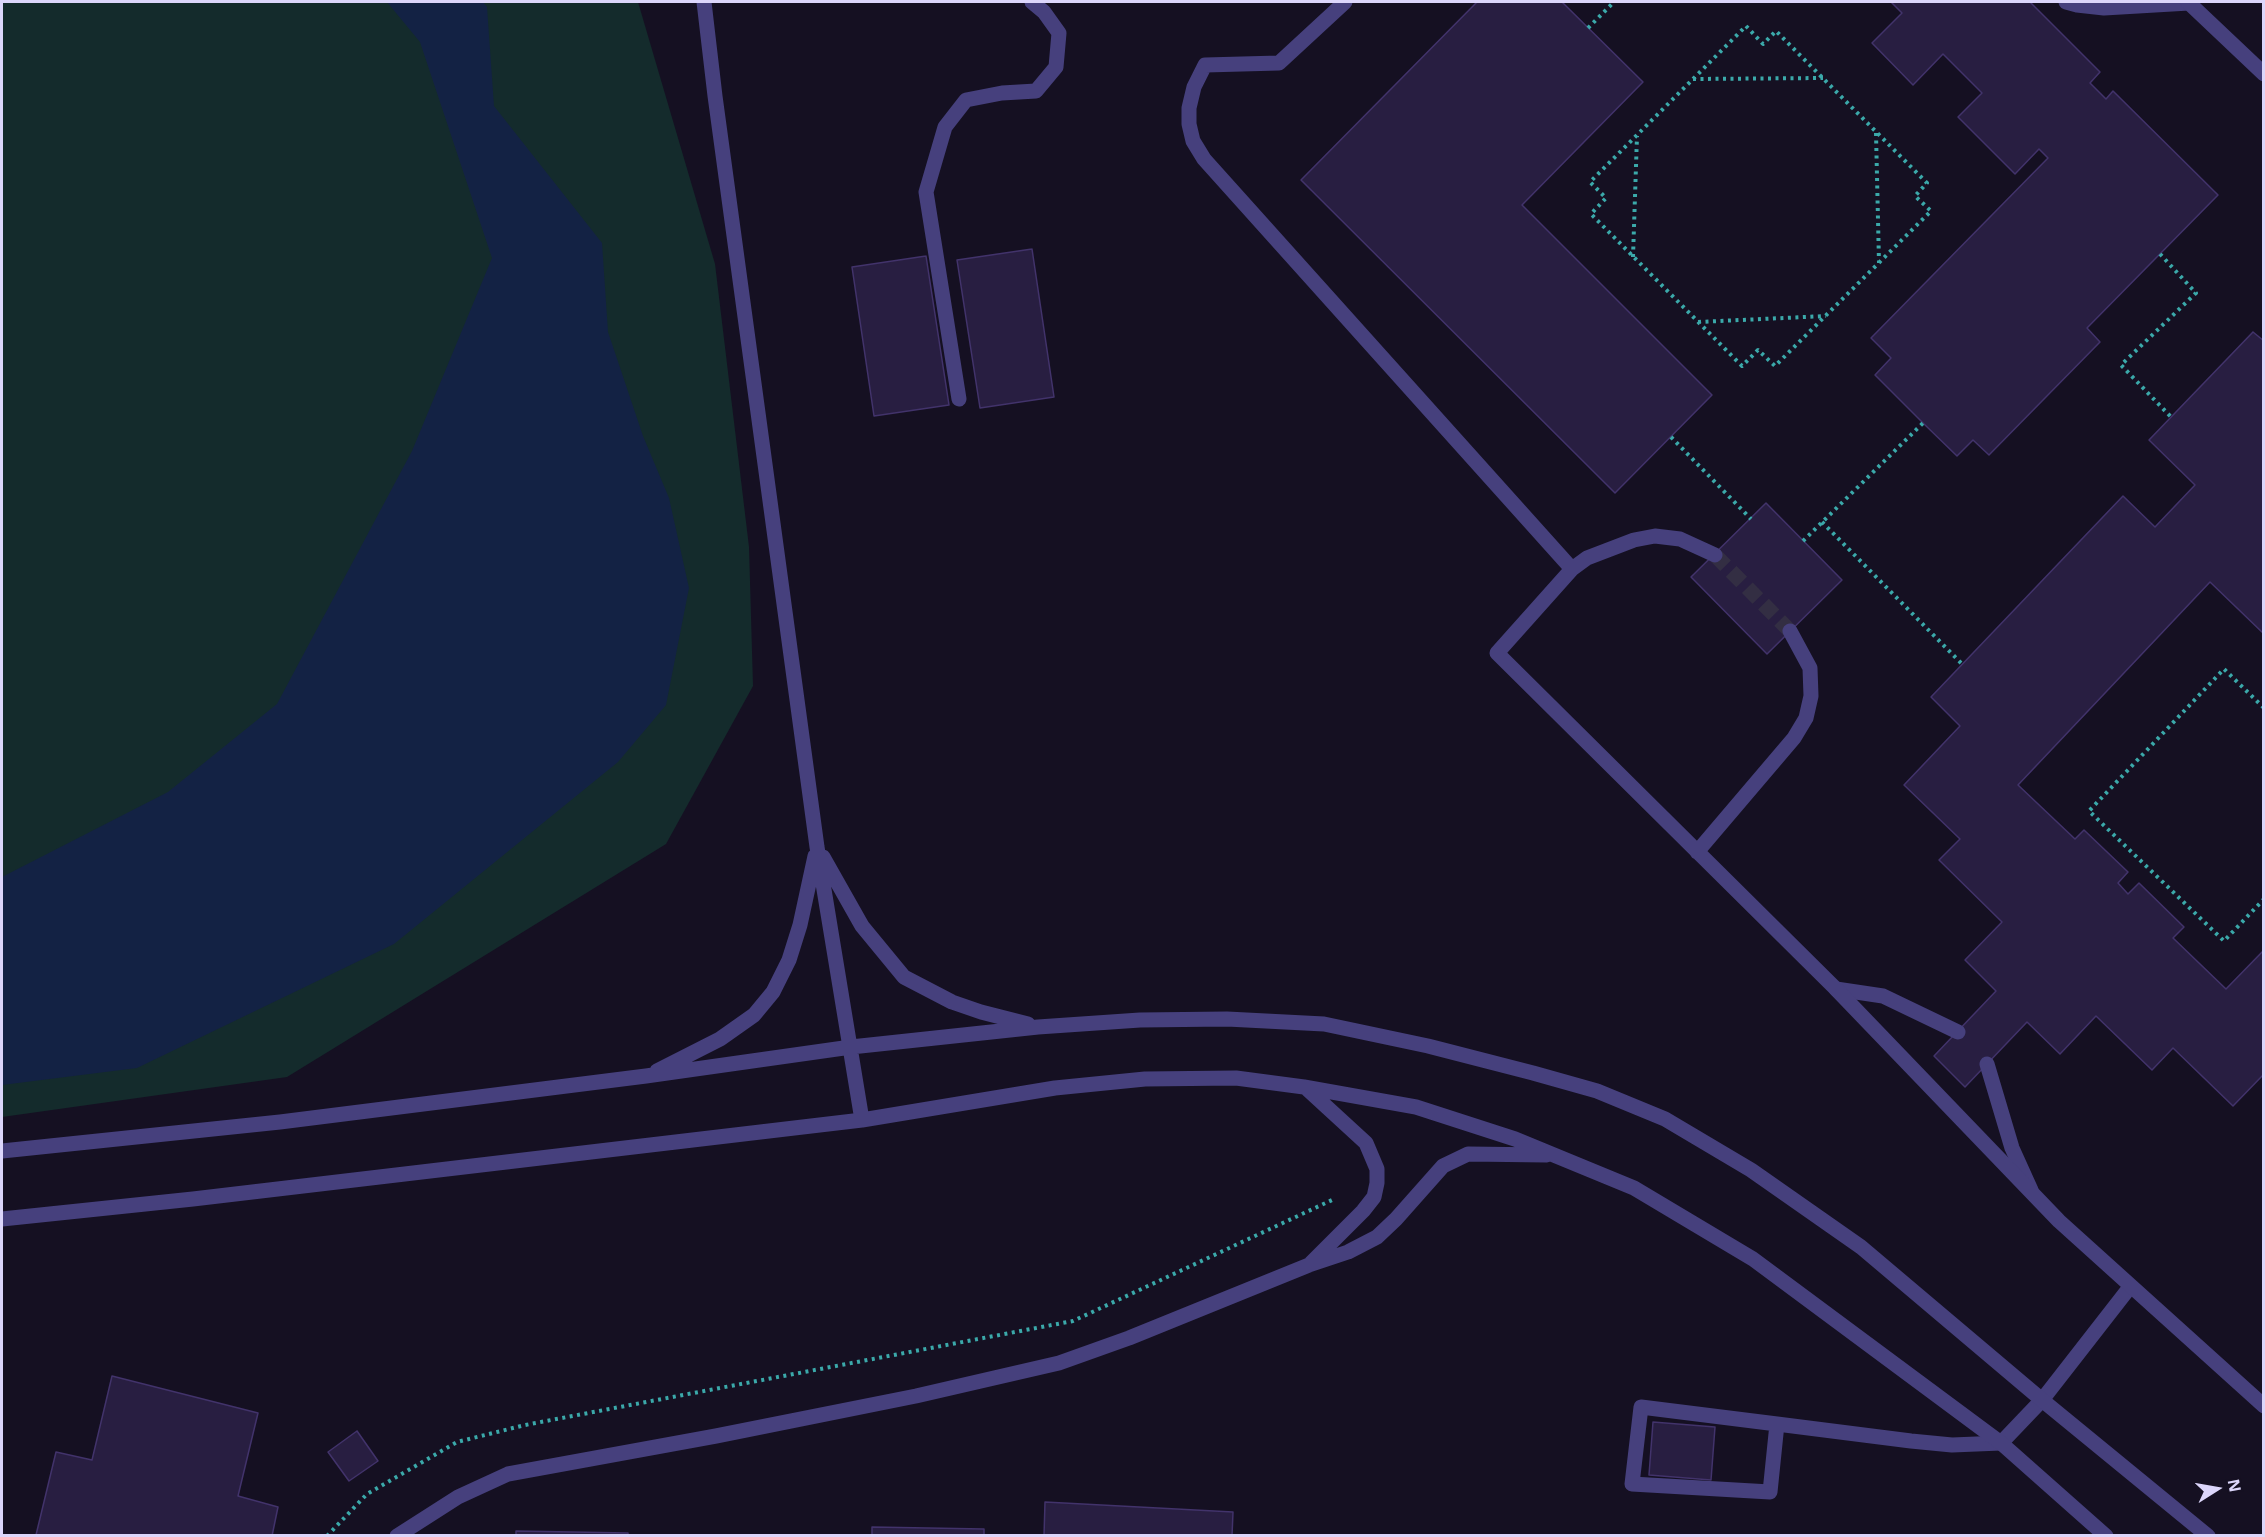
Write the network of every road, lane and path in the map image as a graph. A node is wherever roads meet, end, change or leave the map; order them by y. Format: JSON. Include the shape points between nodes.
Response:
{"nodes":[{"id":1,"x":704,"y":2,"type":"edge"},
{"id":2,"x":1032,"y":2,"type":"edge"},
{"id":3,"x":1345,"y":2,"type":"edge"},
{"id":4,"x":1614,"y":2,"type":"edge"},
{"id":5,"x":2066,"y":2,"type":"edge"},
{"id":6,"x":2189,"y":2,"type":"edge"},
{"id":7,"x":1588,"y":28,"type":"dead end"},
{"id":8,"x":2264,"y":74,"type":"edge"},
{"id":9,"x":1823,"y":78,"type":"junction"},
{"id":10,"x":1692,"y":79,"type":"junction"},
{"id":11,"x":1876,"y":132,"type":"junction"},
{"id":12,"x":1637,"y":135,"type":"junction"},
{"id":13,"x":2160,"y":254,"type":"dead end"},
{"id":14,"x":1633,"y":257,"type":"junction"},
{"id":15,"x":1879,"y":263,"type":"junction"},
{"id":16,"x":1826,"y":316,"type":"junction"},
{"id":17,"x":1697,"y":322,"type":"junction"},
{"id":18,"x":959,"y":399,"type":"dead end"},
{"id":19,"x":2171,"y":417,"type":"dead end"},
{"id":20,"x":1923,"y":423,"type":"dead end"},
{"id":21,"x":1671,"y":437,"type":"dead end"},
{"id":22,"x":1751,"y":519,"type":"dead end"},
{"id":23,"x":1822,"y":522,"type":"junction"},
{"id":24,"x":1803,"y":541,"type":"dead end"},
{"id":25,"x":1715,"y":555,"type":"tunnel mouth"},
{"id":26,"x":1572,"y":569,"type":"junction"},
{"id":27,"x":1790,"y":631,"type":"tunnel mouth"},
{"id":28,"x":1962,"y":664,"type":"dead end"},
{"id":29,"x":2264,"y":708,"type":"edge"},
{"id":30,"x":817,"y":847,"type":"junction"},
{"id":31,"x":1697,"y":852,"type":"junction"},
{"id":32,"x":2264,"y":900,"type":"edge"},
{"id":33,"x":1836,"y":989,"type":"junction"},
{"id":34,"x":1038,"y":1027,"type":"junction"},
{"id":35,"x":1958,"y":1032,"type":"dead end"},
{"id":36,"x":851,"y":1047,"type":"junction"},
{"id":37,"x":1987,"y":1064,"type":"dead end"},
{"id":38,"x":646,"y":1076,"type":"junction"},
{"id":39,"x":1304,"y":1087,"type":"junction"},
{"id":40,"x":862,"y":1120,"type":"junction"},
{"id":41,"x":2,"y":1152,"type":"edge"},
{"id":42,"x":1558,"y":1155,"type":"junction"},
{"id":43,"x":2032,"y":1193,"type":"junction"},
{"id":44,"x":1341,"y":1196,"type":"dead end"},
{"id":45,"x":2,"y":1219,"type":"edge"},
{"id":46,"x":1309,"y":1265,"type":"junction"},
{"id":47,"x":2130,"y":1287,"type":"junction"},
{"id":48,"x":2042,"y":1400,"type":"junction"},
{"id":49,"x":2264,"y":1406,"type":"edge"},
{"id":50,"x":1777,"y":1424,"type":"junction"},
{"id":51,"x":2001,"y":1443,"type":"junction"},
{"id":52,"x":327,"y":1536,"type":"edge"},
{"id":53,"x":397,"y":1536,"type":"edge"},
{"id":54,"x":2106,"y":1536,"type":"edge"},
{"id":55,"x":2208,"y":1536,"type":"edge"}],
"edges":[{"from":1,"to":30,"type":"street"},
{"from":2,"to":18,"type":"street","via":[[1059,33],[1056,67],[1036,91],[966,100],[945,127],[926,192]]},
{"from":3,"to":26,"type":"street","via":[[1279,63],[1205,65],[1189,108],[1193,141],[1204,159]]},
{"from":4,"to":7,"type":"path"},
{"from":5,"to":6,"type":"street","via":[[2104,8]]},
{"from":6,"to":8,"type":"street"},
{"from":9,"to":10,"type":"path"},
{"from":9,"to":10,"type":"path","via":[[1776,31],[1763,44],[1746,26]]},
{"from":9,"to":11,"type":"path"},
{"from":10,"to":12,"type":"path"},
{"from":11,"to":15,"type":"path"},
{"from":11,"to":15,"type":"path","via":[[1927,183],[1915,196],[1931,211]]},
{"from":12,"to":14,"type":"path"},
{"from":12,"to":14,"type":"path","via":[[1590,182],[1606,198],[1591,214]]},
{"from":13,"to":19,"type":"path","via":[[2196,293],[2121,365]]},
{"from":14,"to":17,"type":"path"},
{"from":15,"to":16,"type":"path"},
{"from":16,"to":17,"type":"path"},
{"from":16,"to":17,"type":"path","via":[[1775,366],[1758,350],[1742,366]]},
{"from":20,"to":23,"type":"path"},
{"from":21,"to":22,"type":"path"},
{"from":23,"to":24,"type":"path"},
{"from":23,"to":28,"type":"path"},
{"from":25,"to":26,"type":"street","via":[[1680,539],[1654,536],[1608,549]]},
{"from":26,"to":31,"type":"street","via":[[1497,653]]},
{"from":27,"to":31,"type":"street","via":[[1810,668],[1811,696],[1806,718],[1794,738]]},
{"from":29,"to":32,"type":"path","via":[[2224,669],[2089,811],[2224,941]]},
{"from":30,"to":34,"type":"street","via":[[862,926],[904,977],[952,1002]]},
{"from":30,"to":36,"type":"street"},
{"from":30,"to":38,"type":"street","via":[[800,924],[789,960],[773,992],[754,1015],[720,1039]]},
{"from":31,"to":33,"type":"street"},
{"from":33,"to":35,"type":"street","via":[[1883,996]]},
{"from":33,"to":43,"type":"street"},
{"from":34,"to":36,"type":"street"},
{"from":34,"to":48,"type":"street","via":[[1227,1019],[1324,1024],[1428,1046],[1596,1091],[1665,1119],[1751,1170],[1861,1247]]},
{"from":36,"to":38,"type":"street"},
{"from":36,"to":40,"type":"street"},
{"from":37,"to":43,"type":"street","via":[[2012,1148]]},
{"from":38,"to":41,"type":"street"},
{"from":39,"to":40,"type":"street","via":[[1236,1078],[1145,1079],[1055,1088]]},
{"from":39,"to":42,"type":"street","via":[[1416,1107]]},
{"from":39,"to":46,"type":"street","via":[[1366,1143],[1377,1169],[1374,1197]]},
{"from":40,"to":45,"type":"street"},
{"from":42,"to":46,"type":"street","via":[[1468,1154],[1443,1166],[1377,1237]]},
{"from":42,"to":51,"type":"street","via":[[1634,1188],[1753,1259]]},
{"from":43,"to":47,"type":"street"},
{"from":44,"to":52,"type":"path","via":[[1073,1321],[525,1425],[457,1442],[367,1494]]},
{"from":46,"to":53,"type":"street","via":[[1059,1363],[880,1403],[508,1474],[458,1497]]},
{"from":47,"to":48,"type":"street"},
{"from":47,"to":49,"type":"street"},
{"from":48,"to":51,"type":"street"},
{"from":48,"to":55,"type":"street"},
{"from":50,"to":50,"type":"street","via":[[1641,1407],[1632,1484],[1770,1492]]},
{"from":50,"to":51,"type":"street","via":[[1952,1445]]},
{"from":51,"to":54,"type":"street"}]}
